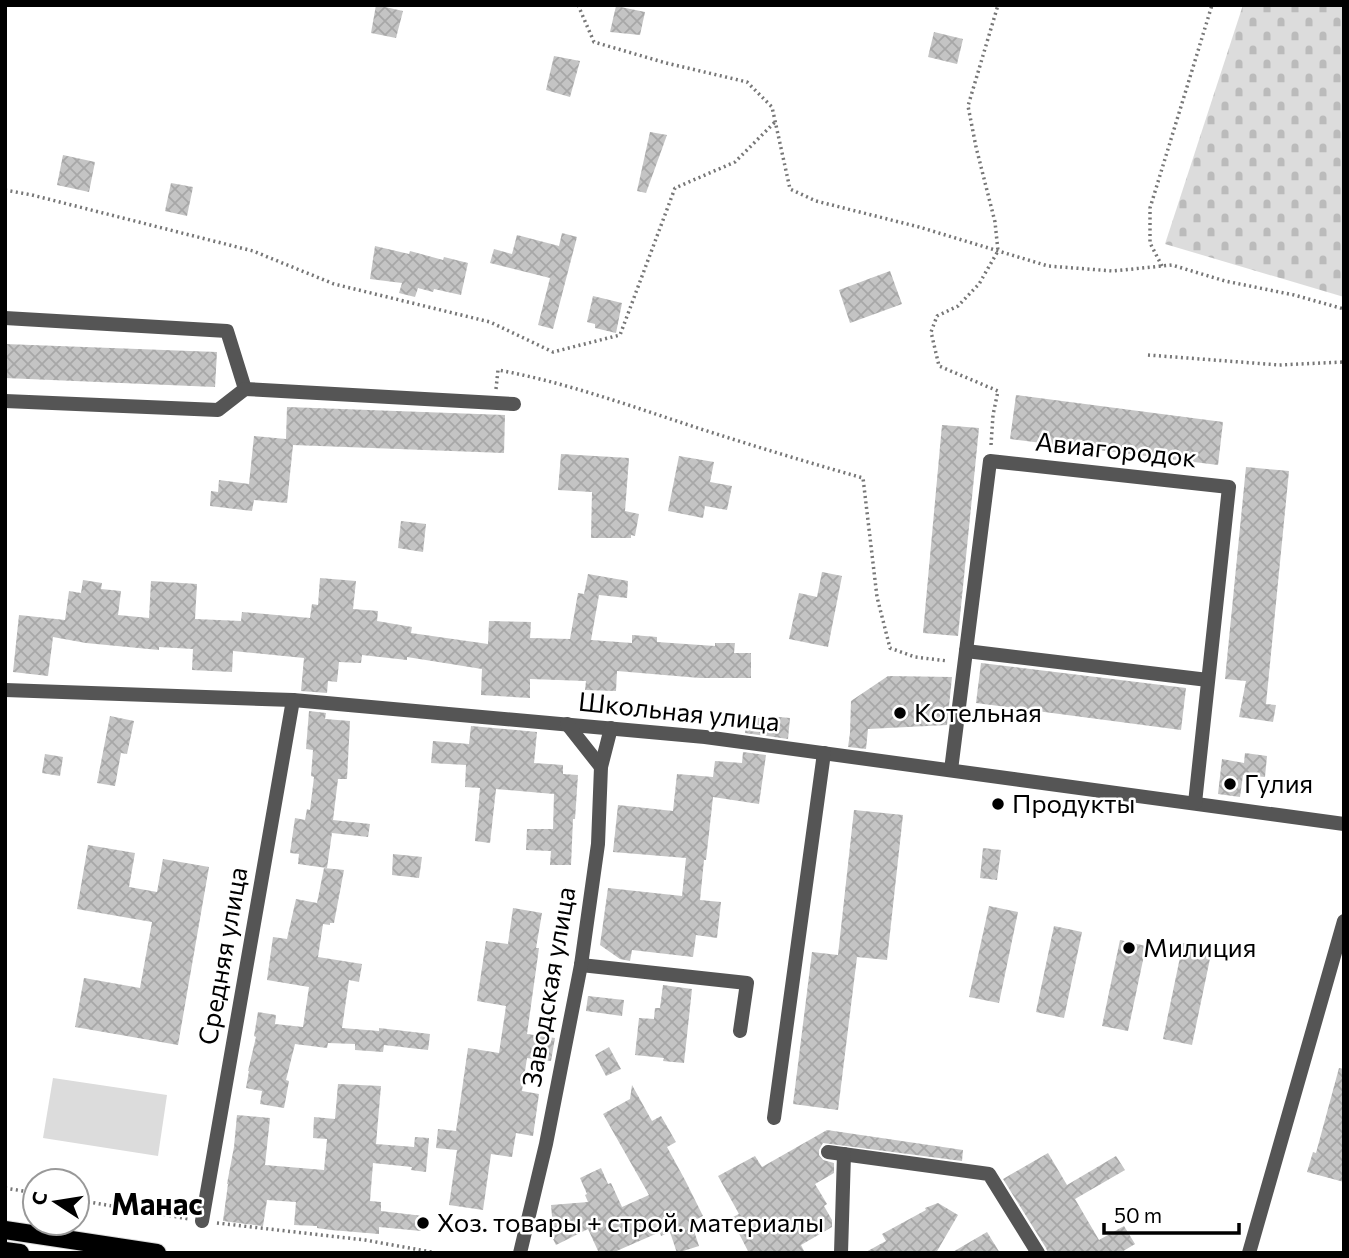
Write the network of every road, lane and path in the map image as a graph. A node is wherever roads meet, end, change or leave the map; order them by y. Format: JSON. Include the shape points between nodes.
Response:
{"nodes":[{"id":1,"x":579,"y":5,"type":"edge"},
{"id":2,"x":998,"y":5,"type":"edge"},
{"id":3,"x":1212,"y":5,"type":"edge"},
{"id":4,"x":775,"y":122,"type":"junction"},
{"id":5,"x":5,"y":190,"type":"edge"},
{"id":6,"x":998,"y":251,"type":"junction"},
{"id":7,"x":1162,"y":266,"type":"junction"},
{"id":8,"x":1344,"y":309,"type":"edge"},
{"id":9,"x":5,"y":318,"type":"edge"},
{"id":10,"x":1148,"y":355,"type":"dead end"},
{"id":11,"x":1344,"y":362,"type":"edge"},
{"id":12,"x":245,"y":389,"type":"junction"},
{"id":13,"x":5,"y":401,"type":"edge"},
{"id":14,"x":495,"y":403,"type":"junction"},
{"id":15,"x":514,"y":404,"type":"dead end"},
{"id":16,"x":990,"y":461,"type":"junction"},
{"id":17,"x":965,"y":657,"type":"junction"},
{"id":18,"x":1208,"y":680,"type":"junction"},
{"id":19,"x":5,"y":690,"type":"edge"},
{"id":20,"x":293,"y":700,"type":"junction"},
{"id":21,"x":566,"y":724,"type":"junction"},
{"id":22,"x":611,"y":728,"type":"junction"},
{"id":23,"x":824,"y":753,"type":"junction"},
{"id":24,"x":601,"y":767,"type":"junction"},
{"id":25,"x":951,"y":770,"type":"junction"},
{"id":26,"x":1195,"y":803,"type":"junction"},
{"id":27,"x":1344,"y":824,"type":"edge"},
{"id":28,"x":1344,"y":921,"type":"edge"},
{"id":29,"x":581,"y":965,"type":"junction"},
{"id":30,"x":740,"y":1031,"type":"dead end"},
{"id":31,"x":774,"y":1118,"type":"dead end"},
{"id":32,"x":828,"y":1152,"type":"dead end"},
{"id":33,"x":844,"y":1154,"type":"junction"},
{"id":34,"x":91,"y":1202,"type":"edge"},
{"id":35,"x":202,"y":1221,"type":"junction"},
{"id":36,"x":5,"y":1230,"type":"edge"},
{"id":37,"x":5,"y":1251,"type":"edge"},
{"id":38,"x":20,"y":1253,"type":"edge"},
{"id":39,"x":157,"y":1253,"type":"edge"},
{"id":40,"x":437,"y":1253,"type":"edge"},
{"id":41,"x":520,"y":1253,"type":"edge"},
{"id":42,"x":841,"y":1253,"type":"edge"},
{"id":43,"x":1038,"y":1253,"type":"edge"},
{"id":44,"x":1249,"y":1253,"type":"edge"}],
"edges":[{"from":1,"to":4,"type":"path","via":[[594,42],[747,82],[772,107]]},
{"from":2,"to":6,"type":"path","via":[[968,106]]},
{"from":3,"to":7,"type":"path","via":[[1150,208],[1150,243]]},
{"from":4,"to":5,"type":"path","via":[[735,162],[675,188],[620,335],[553,352],[489,322],[334,284],[253,251]]},
{"from":4,"to":6,"type":"path","via":[[790,189],[816,201]]},
{"from":6,"to":7,"type":"path","via":[[1048,266],[1113,271]]},
{"from":6,"to":16,"type":"path","via":[[979,284],[958,306],[937,316],[931,332],[939,366],[998,391]]},
{"from":7,"to":8,"type":"path"},
{"from":9,"to":12,"type":"street","via":[[227,331]]},
{"from":10,"to":11,"type":"path","via":[[1279,365]]},
{"from":12,"to":13,"type":"street","via":[[218,410]]},
{"from":12,"to":14,"type":"street"},
{"from":14,"to":15,"type":"street"},
{"from":14,"to":17,"type":"path","via":[[499,370],[538,377],[863,478],[877,597],[890,648],[915,657]]},
{"from":16,"to":17,"type":"street"},
{"from":16,"to":18,"type":"street","name":"Авиагородок","via":[[1229,487]]},
{"from":17,"to":18,"type":"street"},
{"from":17,"to":25,"type":"street"},
{"from":18,"to":26,"type":"street","name":"Авиагородок"},
{"from":19,"to":20,"type":"street","name":"Школьная улица"},
{"from":20,"to":21,"type":"street","name":"Школьная улица"},
{"from":20,"to":35,"type":"street","name":"Средняя улица"},
{"from":21,"to":22,"type":"street","name":"Школьная улица"},
{"from":21,"to":24,"type":"street"},
{"from":22,"to":23,"type":"street","name":"Школьная улица"},
{"from":22,"to":24,"type":"street","name":"Заводская улица"},
{"from":23,"to":25,"type":"street","name":"Школьная улица"},
{"from":23,"to":31,"type":"street"},
{"from":24,"to":29,"type":"street","name":"Заводская улица","via":[[598,844]]},
{"from":25,"to":26,"type":"street","name":"Школьная улица"},
{"from":26,"to":27,"type":"street","name":"Школьная улица"},
{"from":28,"to":44,"type":"street"},
{"from":29,"to":30,"type":"street","via":[[747,983]]},
{"from":29,"to":41,"type":"street","name":"Заводская улица"},
{"from":32,"to":33,"type":"street"},
{"from":33,"to":42,"type":"street"},
{"from":33,"to":43,"type":"street","via":[[989,1174]]},
{"from":34,"to":35,"type":"path"},
{"from":35,"to":40,"type":"path"},
{"from":36,"to":39,"type":"main road"},
{"from":37,"to":38,"type":"main road"}]}
